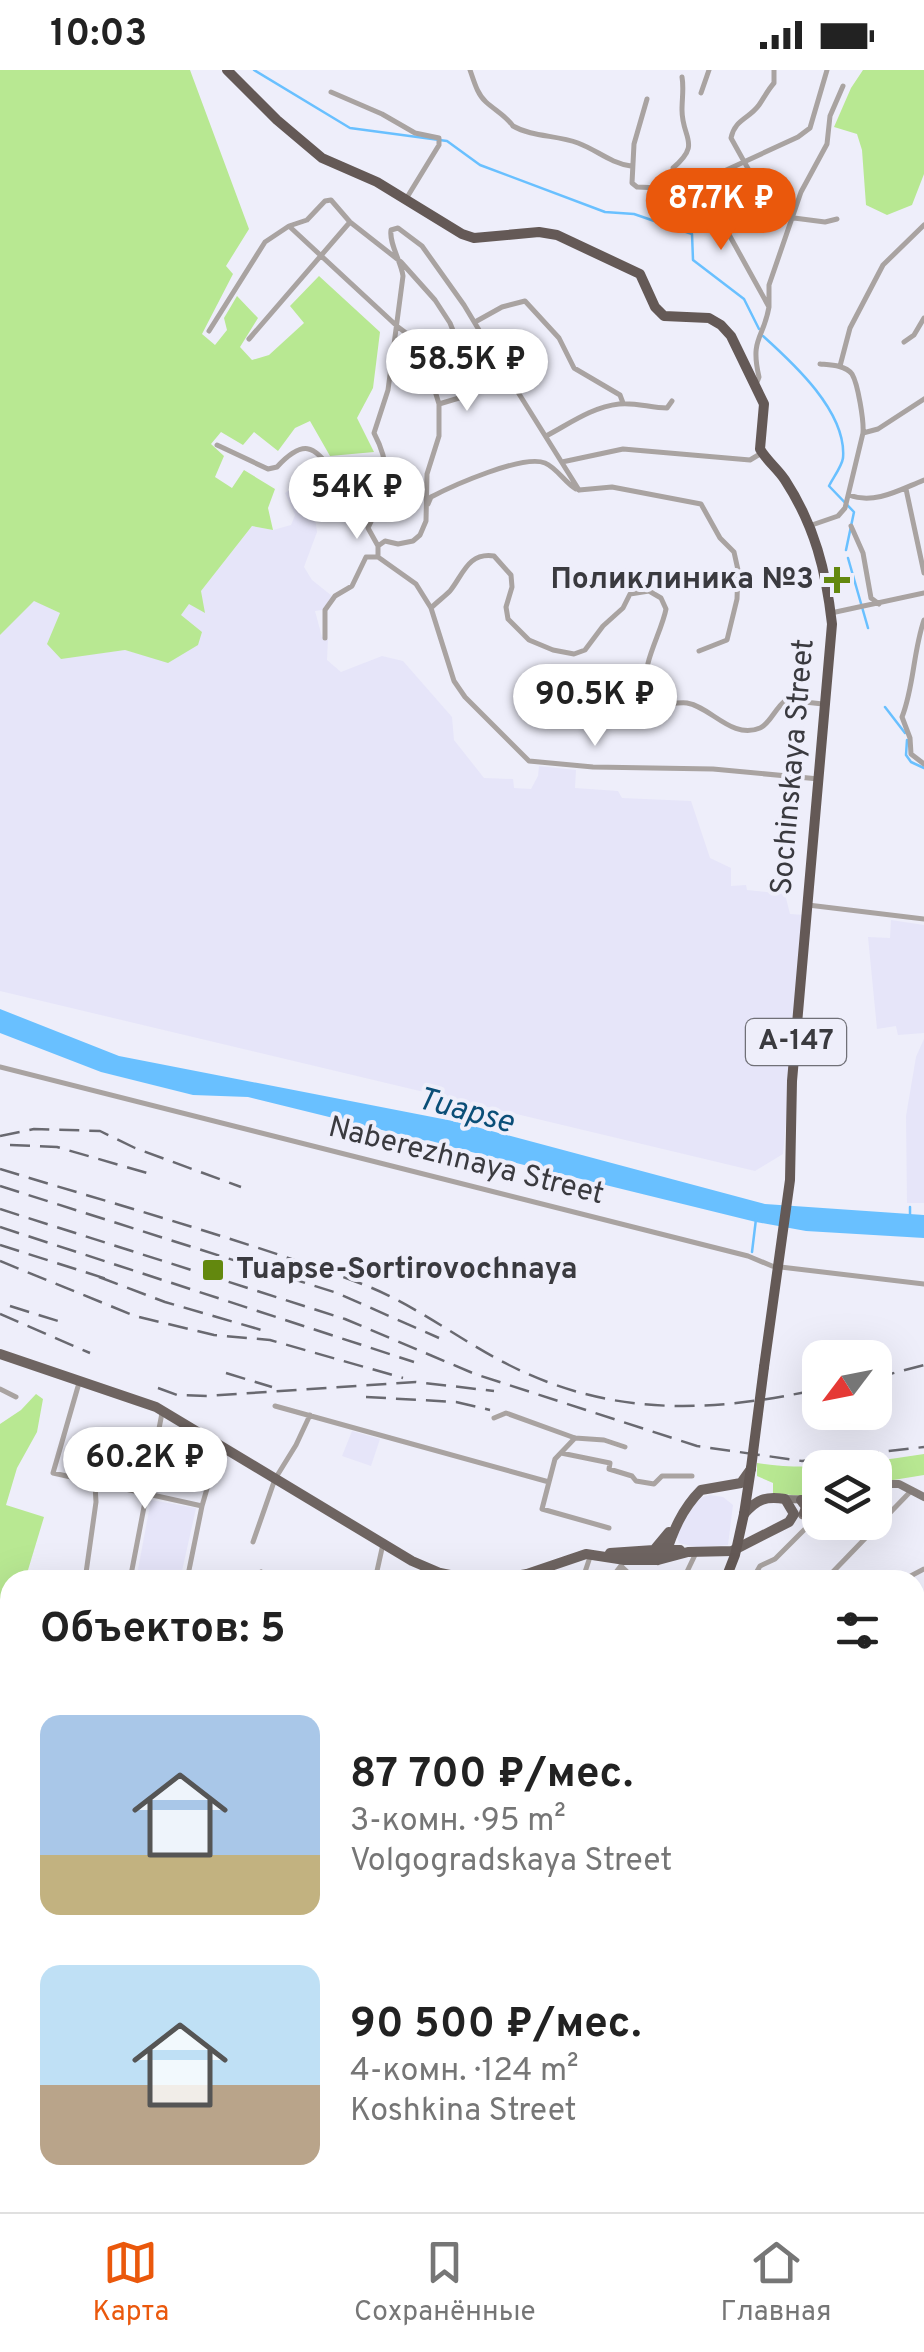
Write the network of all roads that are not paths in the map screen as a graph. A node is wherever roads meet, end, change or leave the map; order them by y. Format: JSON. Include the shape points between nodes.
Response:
{"nodes":[{"id":1,"x":227,"y":70,"type":"edge"},
{"id":2,"x":470,"y":70,"type":"edge"},
{"id":3,"x":709,"y":70,"type":"edge"},
{"id":4,"x":774,"y":70,"type":"edge"},
{"id":5,"x":827,"y":70,"type":"edge"},
{"id":6,"x":682,"y":77,"type":"dead end"},
{"id":7,"x":843,"y":86,"type":"dead end"},
{"id":8,"x":331,"y":92,"type":"dead end"},
{"id":9,"x":701,"y":93,"type":"dead end"},
{"id":10,"x":647,"y":99,"type":"dead end"},
{"id":11,"x":743,"y":160,"type":"junction"},
{"id":12,"x":631,"y":166,"type":"junction"},
{"id":13,"x":700,"y":182,"type":"junction"},
{"id":14,"x":674,"y":190,"type":"junction"},
{"id":15,"x":406,"y":198,"type":"junction"},
{"id":16,"x":794,"y":218,"type":"junction"},
{"id":17,"x":837,"y":219,"type":"dead end"},
{"id":18,"x":770,"y":220,"type":"dead end"},
{"id":19,"x":350,"y":222,"type":"junction"},
{"id":20,"x":924,"y":224,"type":"edge"},
{"id":21,"x":289,"y":226,"type":"junction"},
{"id":22,"x":321,"y":256,"type":"junction"},
{"id":23,"x":401,"y":262,"type":"junction"},
{"id":24,"x":769,"y":307,"type":"junction"},
{"id":25,"x":924,"y":318,"type":"edge"},
{"id":26,"x":476,"y":322,"type":"junction"},
{"id":27,"x":398,"y":327,"type":"junction"},
{"id":28,"x":209,"y":331,"type":"dead end"},
{"id":29,"x":249,"y":339,"type":"dead end"},
{"id":30,"x":904,"y":342,"type":"dead end"},
{"id":31,"x":490,"y":356,"type":"dead end"},
{"id":32,"x":820,"y":364,"type":"dead end"},
{"id":33,"x":840,"y":366,"type":"junction"},
{"id":34,"x":468,"y":384,"type":"junction"},
{"id":35,"x":756,"y":384,"type":"junction"},
{"id":36,"x":924,"y":400,"type":"edge"},
{"id":37,"x":672,"y":401,"type":"dead end"},
{"id":38,"x":624,"y":403,"type":"junction"},
{"id":39,"x":438,"y":406,"type":"junction"},
{"id":40,"x":863,"y":433,"type":"junction"},
{"id":41,"x":546,"y":436,"type":"junction"},
{"id":42,"x":217,"y":444,"type":"dead end"},
{"id":43,"x":762,"y":453,"type":"junction"},
{"id":44,"x":562,"y":462,"type":"junction"},
{"id":45,"x":924,"y":480,"type":"edge"},
{"id":46,"x":579,"y":490,"type":"junction"},
{"id":47,"x":906,"y":490,"type":"junction"},
{"id":48,"x":848,"y":495,"type":"junction"},
{"id":49,"x":380,"y":502,"type":"junction"},
{"id":50,"x":427,"y":506,"type":"junction"},
{"id":51,"x":809,"y":526,"type":"junction"},
{"id":52,"x":852,"y":526,"type":"dead end"},
{"id":53,"x":378,"y":546,"type":"junction"},
{"id":54,"x":378,"y":557,"type":"junction"},
{"id":55,"x":924,"y":573,"type":"edge"},
{"id":56,"x":924,"y":593,"type":"edge"},
{"id":57,"x":879,"y":604,"type":"junction"},
{"id":58,"x":430,"y":608,"type":"junction"},
{"id":59,"x":831,"y":613,"type":"junction"},
{"id":60,"x":924,"y":620,"type":"edge"},
{"id":61,"x":325,"y":638,"type":"dead end"},
{"id":62,"x":699,"y":651,"type":"dead end"},
{"id":63,"x":826,"y":704,"type":"junction"},
{"id":64,"x":924,"y":764,"type":"edge"},
{"id":65,"x":820,"y":779,"type":"junction"},
{"id":66,"x":807,"y":904,"type":"junction"},
{"id":67,"x":924,"y":919,"type":"edge"},
{"id":68,"x":0,"y":1067,"type":"edge"},
{"id":69,"x":779,"y":1265,"type":"junction"},
{"id":70,"x":924,"y":1284,"type":"edge"},
{"id":71,"x":0,"y":1354,"type":"edge"},
{"id":72,"x":80,"y":1380,"type":"junction"},
{"id":73,"x":0,"y":1389,"type":"edge"},
{"id":74,"x":16,"y":1397,"type":"dead end"},
{"id":75,"x":275,"y":1406,"type":"dead end"},
{"id":76,"x":163,"y":1410,"type":"junction"},
{"id":77,"x":310,"y":1415,"type":"junction"},
{"id":78,"x":494,"y":1418,"type":"dead end"},
{"id":79,"x":576,"y":1438,"type":"junction"},
{"id":80,"x":219,"y":1446,"type":"junction"},
{"id":81,"x":625,"y":1447,"type":"dead end"},
{"id":82,"x":561,"y":1453,"type":"junction"},
{"id":83,"x":751,"y":1468,"type":"junction"},
{"id":84,"x":692,"y":1476,"type":"dead end"},
{"id":85,"x":275,"y":1479,"type":"junction"},
{"id":86,"x":549,"y":1482,"type":"junction"},
{"id":87,"x":892,"y":1484,"type":"edge"},
{"id":88,"x":95,"y":1485,"type":"junction"},
{"id":89,"x":715,"y":1486,"type":"junction"},
{"id":90,"x":910,"y":1492,"type":"junction"},
{"id":91,"x":148,"y":1495,"type":"junction"},
{"id":92,"x":924,"y":1497,"type":"edge"},
{"id":93,"x":782,"y":1499,"type":"junction"},
{"id":94,"x":801,"y":1500,"type":"edge"},
{"id":95,"x":202,"y":1506,"type":"junction"},
{"id":96,"x":744,"y":1514,"type":"junction"},
{"id":97,"x":802,"y":1515,"type":"edge"},
{"id":98,"x":677,"y":1522,"type":"junction"},
{"id":99,"x":789,"y":1522,"type":"junction"},
{"id":100,"x":610,"y":1528,"type":"dead end"},
{"id":101,"x":802,"y":1532,"type":"edge"},
{"id":102,"x":254,"y":1542,"type":"dead end"},
{"id":103,"x":384,"y":1544,"type":"junction"},
{"id":104,"x":667,"y":1550,"type":"junction"},
{"id":105,"x":688,"y":1551,"type":"junction"},
{"id":106,"x":591,"y":1554,"type":"junction"},
{"id":107,"x":604,"y":1555,"type":"junction"},
{"id":108,"x":656,"y":1555,"type":"junction"},
{"id":109,"x":623,"y":1563,"type":"junction"},
{"id":110,"x":86,"y":1570,"type":"edge"},
{"id":111,"x":132,"y":1570,"type":"edge"},
{"id":112,"x":189,"y":1570,"type":"edge"},
{"id":113,"x":378,"y":1570,"type":"edge"},
{"id":114,"x":430,"y":1570,"type":"edge"},
{"id":115,"x":539,"y":1570,"type":"edge"},
{"id":116,"x":586,"y":1570,"type":"edge"},
{"id":117,"x":618,"y":1570,"type":"edge"},
{"id":118,"x":628,"y":1570,"type":"edge"},
{"id":119,"x":685,"y":1570,"type":"edge"},
{"id":120,"x":728,"y":1570,"type":"edge"},
{"id":121,"x":758,"y":1570,"type":"edge"},
{"id":122,"x":835,"y":1570,"type":"edge"}],
"edges":[{"from":1,"to":15,"type":"highway","via":[[322,158]]},
{"from":2,"to":12,"type":"street","via":[[479,93],[513,126],[584,144]]},
{"from":3,"to":9,"type":"street"},
{"from":4,"to":11,"type":"street","via":[[774,83],[758,108],[732,130]]},
{"from":5,"to":11,"type":"street","via":[[810,128]]},
{"from":6,"to":14,"type":"street","via":[[690,147],[673,168]]},
{"from":7,"to":16,"type":"street","via":[[827,144]]},
{"from":8,"to":15,"type":"street","via":[[436,136],[439,144]]},
{"from":10,"to":12,"type":"street"},
{"from":11,"to":13,"type":"street"},
{"from":11,"to":18,"type":"street"},
{"from":12,"to":14,"type":"street","via":[[638,188]]},
{"from":13,"to":14,"type":"street"},
{"from":13,"to":24,"type":"street"},
{"from":15,"to":35,"type":"highway","via":[[469,237],[548,233],[628,268],[643,278],[664,316],[709,318],[726,329]]},
{"from":16,"to":17,"type":"street"},
{"from":16,"to":24,"type":"street","via":[[768,285]]},
{"from":19,"to":21,"type":"street","via":[[332,200]]},
{"from":19,"to":22,"type":"street"},
{"from":19,"to":23,"type":"street"},
{"from":20,"to":33,"type":"street","via":[[883,265],[850,328]]},
{"from":21,"to":22,"type":"street"},
{"from":21,"to":28,"type":"street","via":[[266,242]]},
{"from":22,"to":27,"type":"street"},
{"from":22,"to":29,"type":"street"},
{"from":23,"to":26,"type":"street","via":[[390,236],[398,228],[422,246]]},
{"from":23,"to":27,"type":"street"},
{"from":23,"to":34,"type":"street","via":[[450,323],[472,375]]},
{"from":24,"to":35,"type":"street","via":[[754,353]]},
{"from":25,"to":30,"type":"street"},
{"from":26,"to":31,"type":"street"},
{"from":26,"to":38,"type":"street","via":[[525,300],[559,338],[574,368]]},
{"from":27,"to":39,"type":"street","via":[[437,356]]},
{"from":27,"to":49,"type":"street","via":[[374,433],[386,456]]},
{"from":32,"to":33,"type":"street"},
{"from":33,"to":40,"type":"street","via":[[852,374]]},
{"from":34,"to":39,"type":"street","via":[[460,398]]},
{"from":34,"to":41,"type":"street","via":[[511,381]]},
{"from":35,"to":43,"type":"highway","via":[[764,404]]},
{"from":36,"to":40,"type":"street"},
{"from":37,"to":38,"type":"street","via":[[666,408]]},
{"from":38,"to":41,"type":"street","via":[[586,413]]},
{"from":39,"to":50,"type":"street"},
{"from":40,"to":48,"type":"street"},
{"from":41,"to":44,"type":"street"},
{"from":42,"to":49,"type":"street","via":[[268,468],[311,448],[334,474],[354,470]]},
{"from":43,"to":44,"type":"street","via":[[750,460],[623,448]]},
{"from":43,"to":51,"type":"highway","name":"Sochinskaya Street","number":"А-147","via":[[787,482]]},
{"from":44,"to":46,"type":"street"},
{"from":45,"to":47,"type":"street"},
{"from":46,"to":50,"type":"street","via":[[536,462],[483,474],[431,497]]},
{"from":46,"to":62,"type":"street","via":[[612,487],[695,501],[707,511],[734,552],[738,582],[727,640]]},
{"from":47,"to":48,"type":"street","via":[[874,498]]},
{"from":47,"to":55,"type":"street"},
{"from":48,"to":51,"type":"street","via":[[838,516]]},
{"from":49,"to":53,"type":"street","via":[[368,528]]},
{"from":50,"to":53,"type":"street","via":[[413,541]]},
{"from":51,"to":59,"type":"highway","name":"Sochinskaya Street","number":"А-147","via":[[822,555]]},
{"from":52,"to":57,"type":"street","via":[[871,598]]},
{"from":53,"to":54,"type":"street"},
{"from":54,"to":58,"type":"street","via":[[416,584]]},
{"from":54,"to":61,"type":"street","via":[[366,557],[352,586],[326,610]]},
{"from":56,"to":57,"type":"street"},
{"from":57,"to":59,"type":"street"},
{"from":58,"to":63,"type":"street","via":[[473,560],[494,556],[511,575],[506,606],[516,630],[574,654],[595,640],[630,594],[648,591],[666,609],[645,674],[655,697],[692,704],[729,726],[754,730],[786,700]]},
{"from":58,"to":65,"type":"street","via":[[454,682],[529,761]]},
{"from":59,"to":63,"type":"highway","name":"Sochinskaya Street","number":"А-147"},
{"from":60,"to":64,"type":"street","via":[[902,717],[911,754]]},
{"from":63,"to":65,"type":"highway","name":"Sochinskaya Street","number":"А-147"},
{"from":65,"to":66,"type":"highway","name":"Sochinskaya Street","number":"А-147"},
{"from":66,"to":67,"type":"street"},
{"from":66,"to":69,"type":"highway","name":"Sochinskaya Street","number":"А-147","via":[[791,1097],[792,1180]]},
{"from":68,"to":69,"type":"street","name":"Naberezhnaya Street"},
{"from":69,"to":70,"type":"street","name":"Naberezhnaya Street"},
{"from":69,"to":83,"type":"highway","name":"Sochinskaya Street","number":"А-147","bridge":true},
{"from":71,"to":72,"type":"main road"},
{"from":72,"to":76,"type":"main road"},
{"from":72,"to":88,"type":"street","via":[[53,1474]]},
{"from":73,"to":74,"type":"street"},
{"from":75,"to":77,"type":"street"},
{"from":76,"to":80,"type":"main road"},
{"from":76,"to":91,"type":"street"},
{"from":77,"to":85,"type":"street"},
{"from":77,"to":86,"type":"street"},
{"from":78,"to":79,"type":"street","via":[[506,1413]]},
{"from":79,"to":81,"type":"street"},
{"from":79,"to":82,"type":"street"},
{"from":80,"to":85,"type":"main road"},
{"from":80,"to":95,"type":"street"},
{"from":82,"to":84,"type":"street","via":[[610,1463],[609,1469],[636,1481]]},
{"from":82,"to":86,"type":"street"},
{"from":83,"to":89,"type":"main road","via":[[740,1483]]},
{"from":83,"to":93,"type":"main road","via":[[759,1490]]},
{"from":83,"to":96,"type":"highway","number":"А-147"},
{"from":85,"to":102,"type":"street"},
{"from":85,"to":103,"type":"main road"},
{"from":86,"to":100,"type":"street","via":[[542,1509]]},
{"from":87,"to":90,"type":"main road"},
{"from":88,"to":91,"type":"street"},
{"from":88,"to":110,"type":"street"},
{"from":89,"to":96,"type":"main road","via":[[737,1494]]},
{"from":89,"to":98,"type":"main road","via":[[701,1490]]},
{"from":90,"to":92,"type":"main road"},
{"from":90,"to":122,"type":"street"},
{"from":91,"to":95,"type":"street"},
{"from":91,"to":111,"type":"street"},
{"from":93,"to":94,"type":"main road"},
{"from":93,"to":96,"type":"main road","via":[[760,1499]]},
{"from":93,"to":99,"type":"main road","via":[[794,1510]]},
{"from":95,"to":112,"type":"street"},
{"from":96,"to":120,"type":"highway","number":"А-147","bridge":true},
{"from":97,"to":99,"type":"main road"},
{"from":98,"to":104,"type":"main road"},
{"from":98,"to":105,"type":"main road","via":[[674,1541]]},
{"from":98,"to":108,"type":"main road"},
{"from":99,"to":105,"type":"main road","via":[[732,1551]]},
{"from":101,"to":121,"type":"street"},
{"from":103,"to":113,"type":"street"},
{"from":103,"to":114,"type":"main road"},
{"from":104,"to":105,"type":"main road"},
{"from":104,"to":108,"type":"main road"},
{"from":105,"to":108,"type":"main road"},
{"from":105,"to":119,"type":"street"},
{"from":106,"to":107,"type":"main road"},
{"from":106,"to":115,"type":"main road"},
{"from":106,"to":116,"type":"street"},
{"from":107,"to":108,"type":"main road"},
{"from":107,"to":109,"type":"main road"},
{"from":108,"to":109,"type":"main road"},
{"from":109,"to":117,"type":"street"},
{"from":109,"to":118,"type":"street"}]}
